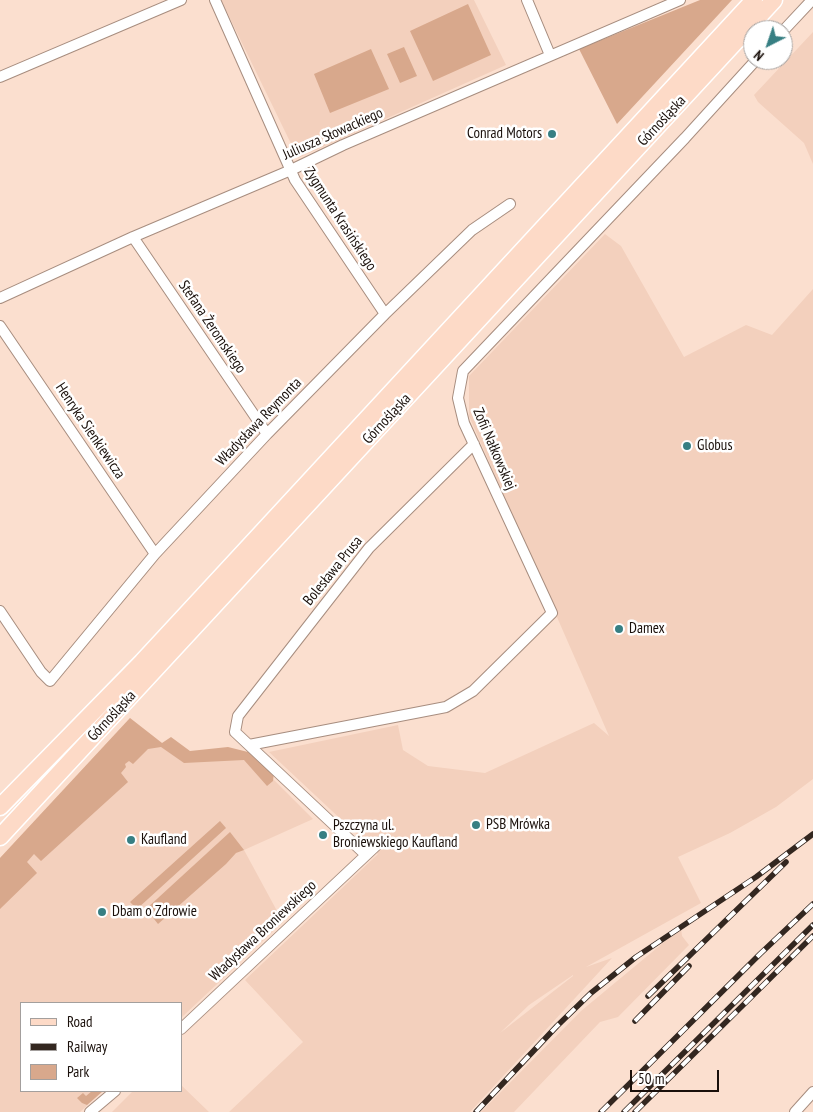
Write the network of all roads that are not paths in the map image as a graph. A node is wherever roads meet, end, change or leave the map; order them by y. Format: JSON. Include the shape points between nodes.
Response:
{"nodes":[{"id":1,"x":181,"y":0,"type":"edge"},
{"id":2,"x":215,"y":0,"type":"edge"},
{"id":3,"x":527,"y":0,"type":"edge"},
{"id":4,"x":680,"y":0,"type":"edge"},
{"id":5,"x":754,"y":0,"type":"edge"},
{"id":6,"x":774,"y":0,"type":"edge"},
{"id":7,"x":812,"y":0,"type":"edge"},
{"id":8,"x":793,"y":20,"type":"edge"},
{"id":9,"x":550,"y":55,"type":"junction"},
{"id":10,"x":747,"y":70,"type":"edge"},
{"id":11,"x":0,"y":77,"type":"edge"},
{"id":12,"x":291,"y":170,"type":"junction"},
{"id":13,"x":510,"y":204,"type":"dead end"},
{"id":14,"x":133,"y":237,"type":"junction"},
{"id":15,"x":0,"y":298,"type":"edge"},
{"id":16,"x":385,"y":314,"type":"junction"},
{"id":17,"x":0,"y":326,"type":"edge"},
{"id":18,"x":267,"y":434,"type":"junction"},
{"id":19,"x":474,"y":444,"type":"junction"},
{"id":20,"x":155,"y":554,"type":"junction"},
{"id":21,"x":0,"y":611,"type":"edge"},
{"id":22,"x":249,"y":745,"type":"junction"},
{"id":23,"x":0,"y":807,"type":"edge"},
{"id":24,"x":0,"y":837,"type":"edge"},
{"id":25,"x":380,"y":842,"type":"dead end"},
{"id":26,"x":366,"y":854,"type":"junction"},
{"id":27,"x":182,"y":1028,"type":"edge"},
{"id":28,"x":114,"y":1092,"type":"edge"},
{"id":29,"x":813,"y":1092,"type":"edge"},
{"id":30,"x":90,"y":1112,"type":"edge"},
{"id":31,"x":795,"y":1112,"type":"edge"}],
"edges":[{"from":1,"to":11,"type":"street"},
{"from":2,"to":12,"type":"street","name":"Zygmunta Krasińskiego"},
{"from":3,"to":9,"type":"street"},
{"from":4,"to":9,"type":"street","name":"Juliusza Słowackiego"},
{"from":5,"to":23,"type":"main road","name":"Górnośląska","via":[[142,662]]},
{"from":6,"to":24,"type":"main road","name":"Górnośląska"},
{"from":7,"to":8,"type":"street"},
{"from":9,"to":12,"type":"street","name":"Juliusza Słowackiego"},
{"from":10,"to":19,"type":"street","name":"Zofii Nałkowskiej","via":[[463,371],[458,398],[464,423]]},
{"from":12,"to":14,"type":"street","name":"Juliusza Słowackiego"},
{"from":12,"to":16,"type":"street","name":"Zygmunta Krasińskiego"},
{"from":13,"to":16,"type":"street","name":"Władysława Reymonta","via":[[472,230]]},
{"from":14,"to":15,"type":"street","name":"Juliusza Słowackiego"},
{"from":14,"to":18,"type":"street","name":"Stefana Żeromskiego"},
{"from":16,"to":18,"type":"street","name":"Władysława Reymonta"},
{"from":17,"to":20,"type":"street","name":"Henryka Sienkiewicza"},
{"from":18,"to":20,"type":"street","name":"Władysława Reymonta"},
{"from":19,"to":22,"type":"street","name":"Bolesława Prusa","via":[[369,548],[238,716],[235,732]]},
{"from":19,"to":22,"type":"street","name":"Zofii Nałkowskiej","via":[[552,613],[473,691],[446,707]]},
{"from":20,"to":21,"type":"street","name":"Władysława Reymonta","via":[[50,681]]},
{"from":22,"to":26,"type":"street"},
{"from":25,"to":26,"type":"street","name":"Władysława Broniewskiego"},
{"from":26,"to":27,"type":"street","name":"Władysława Broniewskiego"},
{"from":28,"to":30,"type":"street"},
{"from":29,"to":31,"type":"street"}]}
